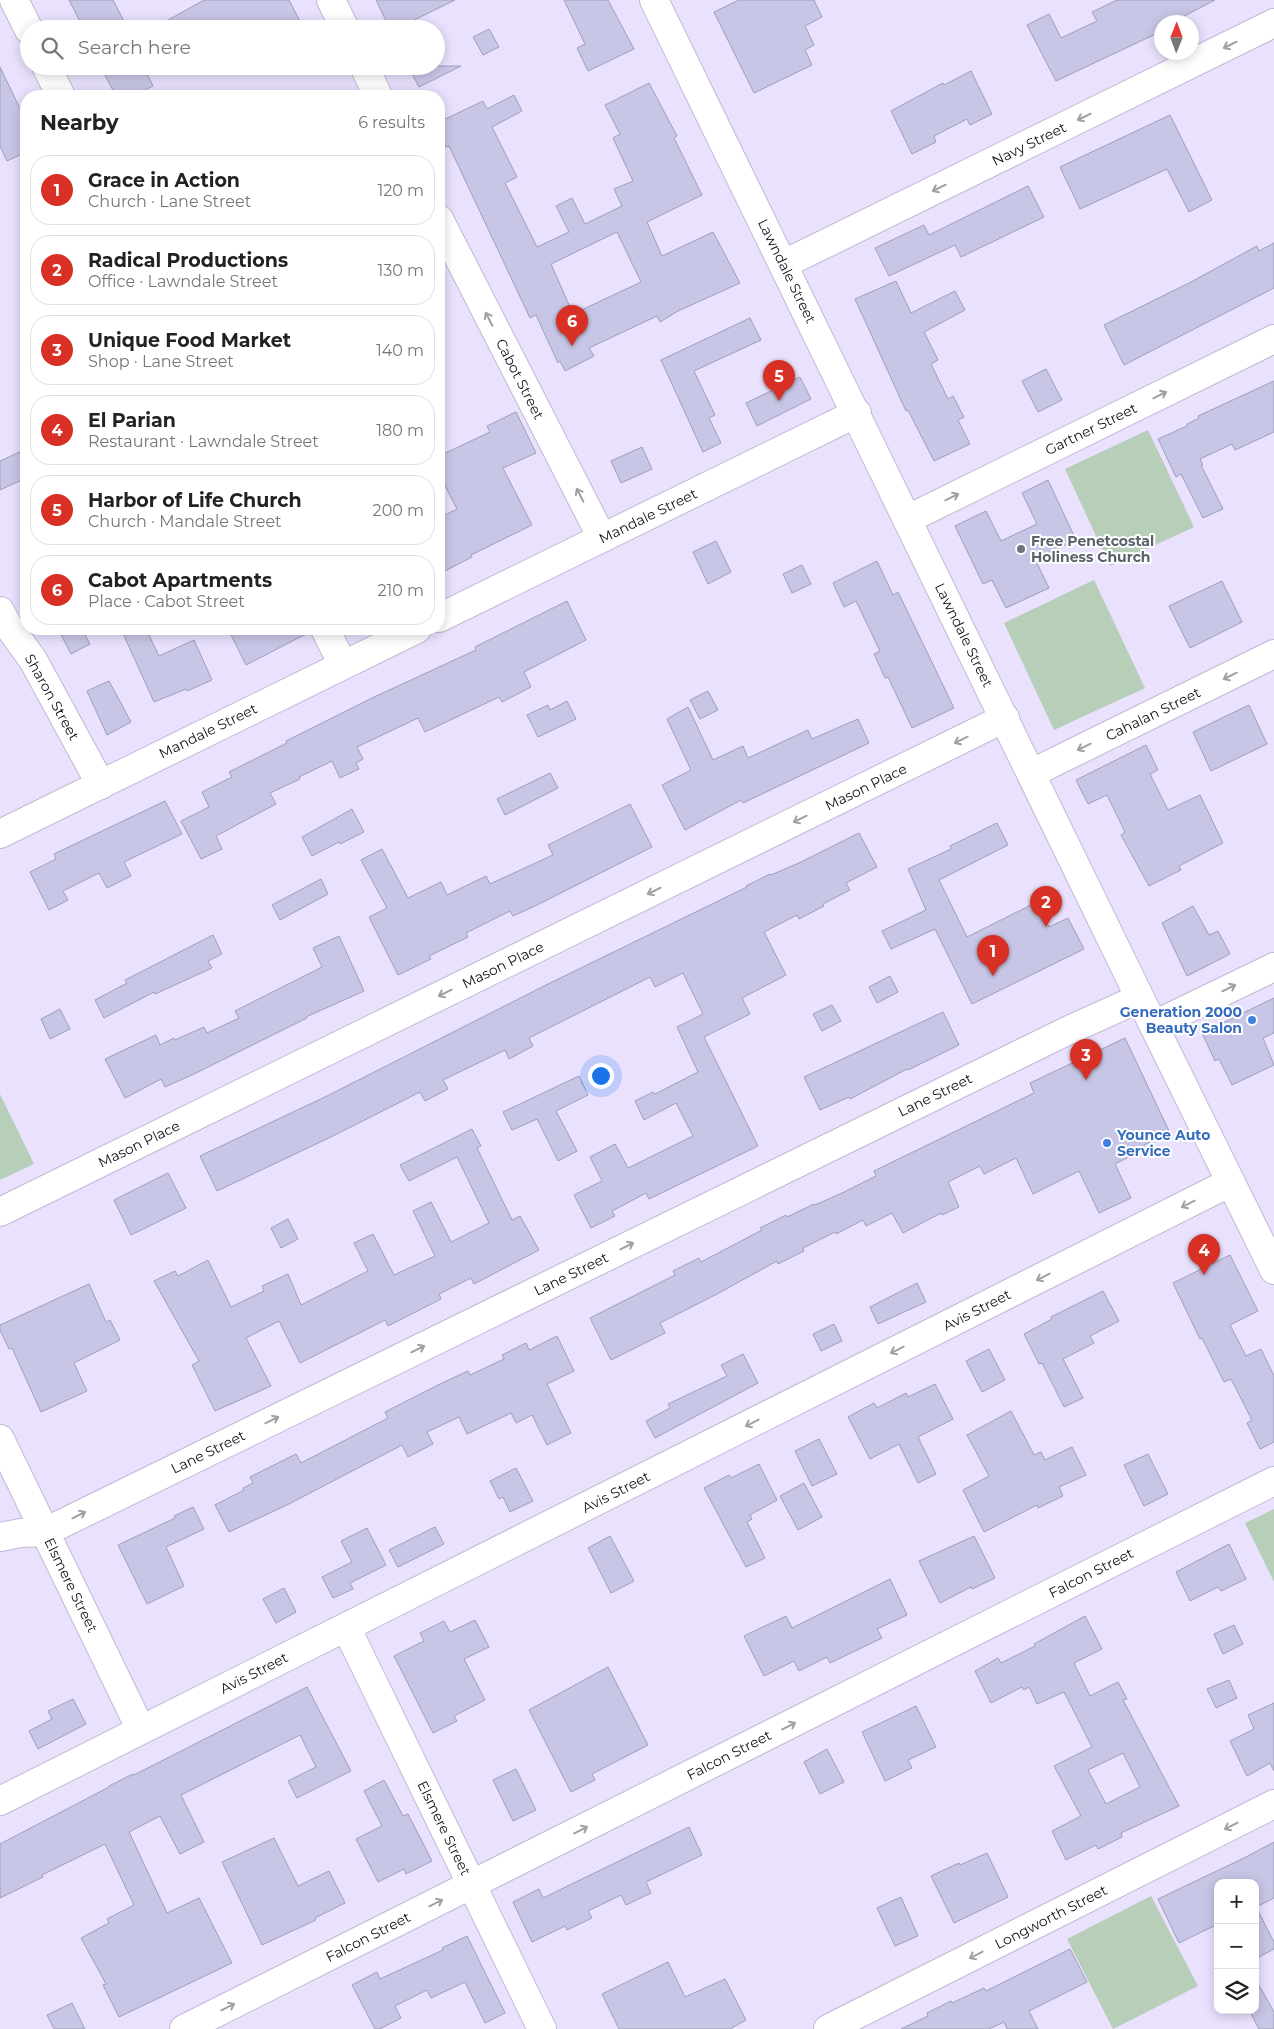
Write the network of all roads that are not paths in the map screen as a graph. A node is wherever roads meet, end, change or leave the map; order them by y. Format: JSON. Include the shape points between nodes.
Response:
{"nodes":[{"id":1,"x":14,"y":0,"type":"edge"},
{"id":2,"x":331,"y":0,"type":"edge"},
{"id":3,"x":662,"y":3,"type":"edge"},
{"id":4,"x":24,"y":20,"type":"edge"},
{"id":5,"x":341,"y":20,"type":"edge"},
{"id":6,"x":1274,"y":23,"type":"edge"},
{"id":7,"x":50,"y":75,"type":"edge"},
{"id":8,"x":368,"y":75,"type":"edge"},
{"id":9,"x":58,"y":90,"type":"edge"},
{"id":10,"x":375,"y":90,"type":"edge"},
{"id":11,"x":445,"y":231,"type":"edge"},
{"id":12,"x":784,"y":264,"type":"junction"},
{"id":13,"x":1274,"y":339,"type":"edge"},
{"id":14,"x":857,"y":413,"type":"junction"},
{"id":15,"x":908,"y":519,"type":"junction"},
{"id":16,"x":602,"y":538,"type":"junction"},
{"id":17,"x":0,"y":611,"type":"edge"},
{"id":18,"x":445,"y":615,"type":"edge"},
{"id":19,"x":328,"y":635,"type":"edge"},
{"id":20,"x":405,"y":635,"type":"edge"},
{"id":21,"x":1274,"y":654,"type":"edge"},
{"id":22,"x":343,"y":665,"type":"junction"},
{"id":23,"x":1005,"y":718,"type":"junction"},
{"id":24,"x":1032,"y":773,"type":"junction"},
{"id":25,"x":101,"y":785,"type":"junction"},
{"id":26,"x":0,"y":834,"type":"edge"},
{"id":27,"x":1274,"y":967,"type":"edge"},
{"id":28,"x":1140,"y":998,"type":"junction"},
{"id":29,"x":1154,"y":1025,"type":"junction"},
{"id":30,"x":1231,"y":1182,"type":"junction"},
{"id":31,"x":0,"y":1212,"type":"edge"},
{"id":32,"x":1274,"y":1270,"type":"edge"},
{"id":33,"x":0,"y":1439,"type":"edge"},
{"id":34,"x":1274,"y":1481,"type":"edge"},
{"id":35,"x":45,"y":1532,"type":"junction"},
{"id":36,"x":0,"y":1537,"type":"edge"},
{"id":37,"x":346,"y":1627,"type":"junction"},
{"id":38,"x":141,"y":1730,"type":"junction"},
{"id":39,"x":0,"y":1801,"type":"edge"},
{"id":40,"x":1274,"y":1804,"type":"edge"},
{"id":41,"x":472,"y":1885,"type":"junction"},
{"id":42,"x":184,"y":2029,"type":"edge"},
{"id":43,"x":542,"y":2029,"type":"edge"},
{"id":44,"x":828,"y":2029,"type":"edge"}],
"edges":[{"from":1,"to":4,"type":"street"},
{"from":2,"to":5,"type":"street"},
{"from":3,"to":12,"type":"street","name":"Lawndale Street"},
{"from":6,"to":12,"type":"street","name":"Navy Street","one_way":true},
{"from":7,"to":9,"type":"street"},
{"from":8,"to":10,"type":"street"},
{"from":16,"to":11,"type":"street","name":"Cabot Street","one_way":true},
{"from":12,"to":14,"type":"street","name":"Lawndale Street"},
{"from":15,"to":13,"type":"street","name":"Gartner Street","one_way":true},
{"from":14,"to":15,"type":"street","name":"Lawndale Street"},
{"from":14,"to":16,"type":"street","name":"Mandale Street"},
{"from":15,"to":23,"type":"street","name":"Lawndale Street"},
{"from":16,"to":18,"type":"street","name":"Mandale Street"},
{"from":17,"to":25,"type":"street","name":"Sharon Street","via":[[33,660]]},
{"from":19,"to":22,"type":"street"},
{"from":20,"to":22,"type":"street","name":"Mandale Street"},
{"from":21,"to":24,"type":"street","name":"Cahalan Street","one_way":true},
{"from":22,"to":25,"type":"street","name":"Mandale Street"},
{"from":23,"to":24,"type":"street","name":"Lawndale Street"},
{"from":23,"to":31,"type":"street","name":"Mason Place","one_way":true},
{"from":24,"to":28,"type":"street","name":"Lawndale Street"},
{"from":25,"to":26,"type":"street","name":"Mandale Street"},
{"from":29,"to":27,"type":"street","one_way":true},
{"from":28,"to":29,"type":"street","name":"Lawndale Street"},
{"from":35,"to":28,"type":"street","name":"Lane Street","one_way":true,"via":[[1058,1035]]},
{"from":29,"to":30,"type":"street","name":"Lawndale Street"},
{"from":30,"to":32,"type":"street","name":"Lawndale Street"},
{"from":30,"to":37,"type":"street","name":"Avis Street","one_way":true},
{"from":33,"to":35,"type":"street","name":"Elsmere Street"},
{"from":41,"to":34,"type":"street","name":"Falcon Street","one_way":true},
{"from":35,"to":36,"type":"street","name":"Lane Street"},
{"from":35,"to":38,"type":"street","name":"Elsmere Street"},
{"from":37,"to":38,"type":"street","name":"Avis Street"},
{"from":37,"to":41,"type":"street","name":"Elsmere Street"},
{"from":38,"to":39,"type":"street","name":"Avis Street"},
{"from":40,"to":44,"type":"street","name":"Longworth Street","one_way":true},
{"from":42,"to":41,"type":"street","name":"Falcon Street","one_way":true},
{"from":41,"to":43,"type":"street","name":"Elsmere Street"}]}
